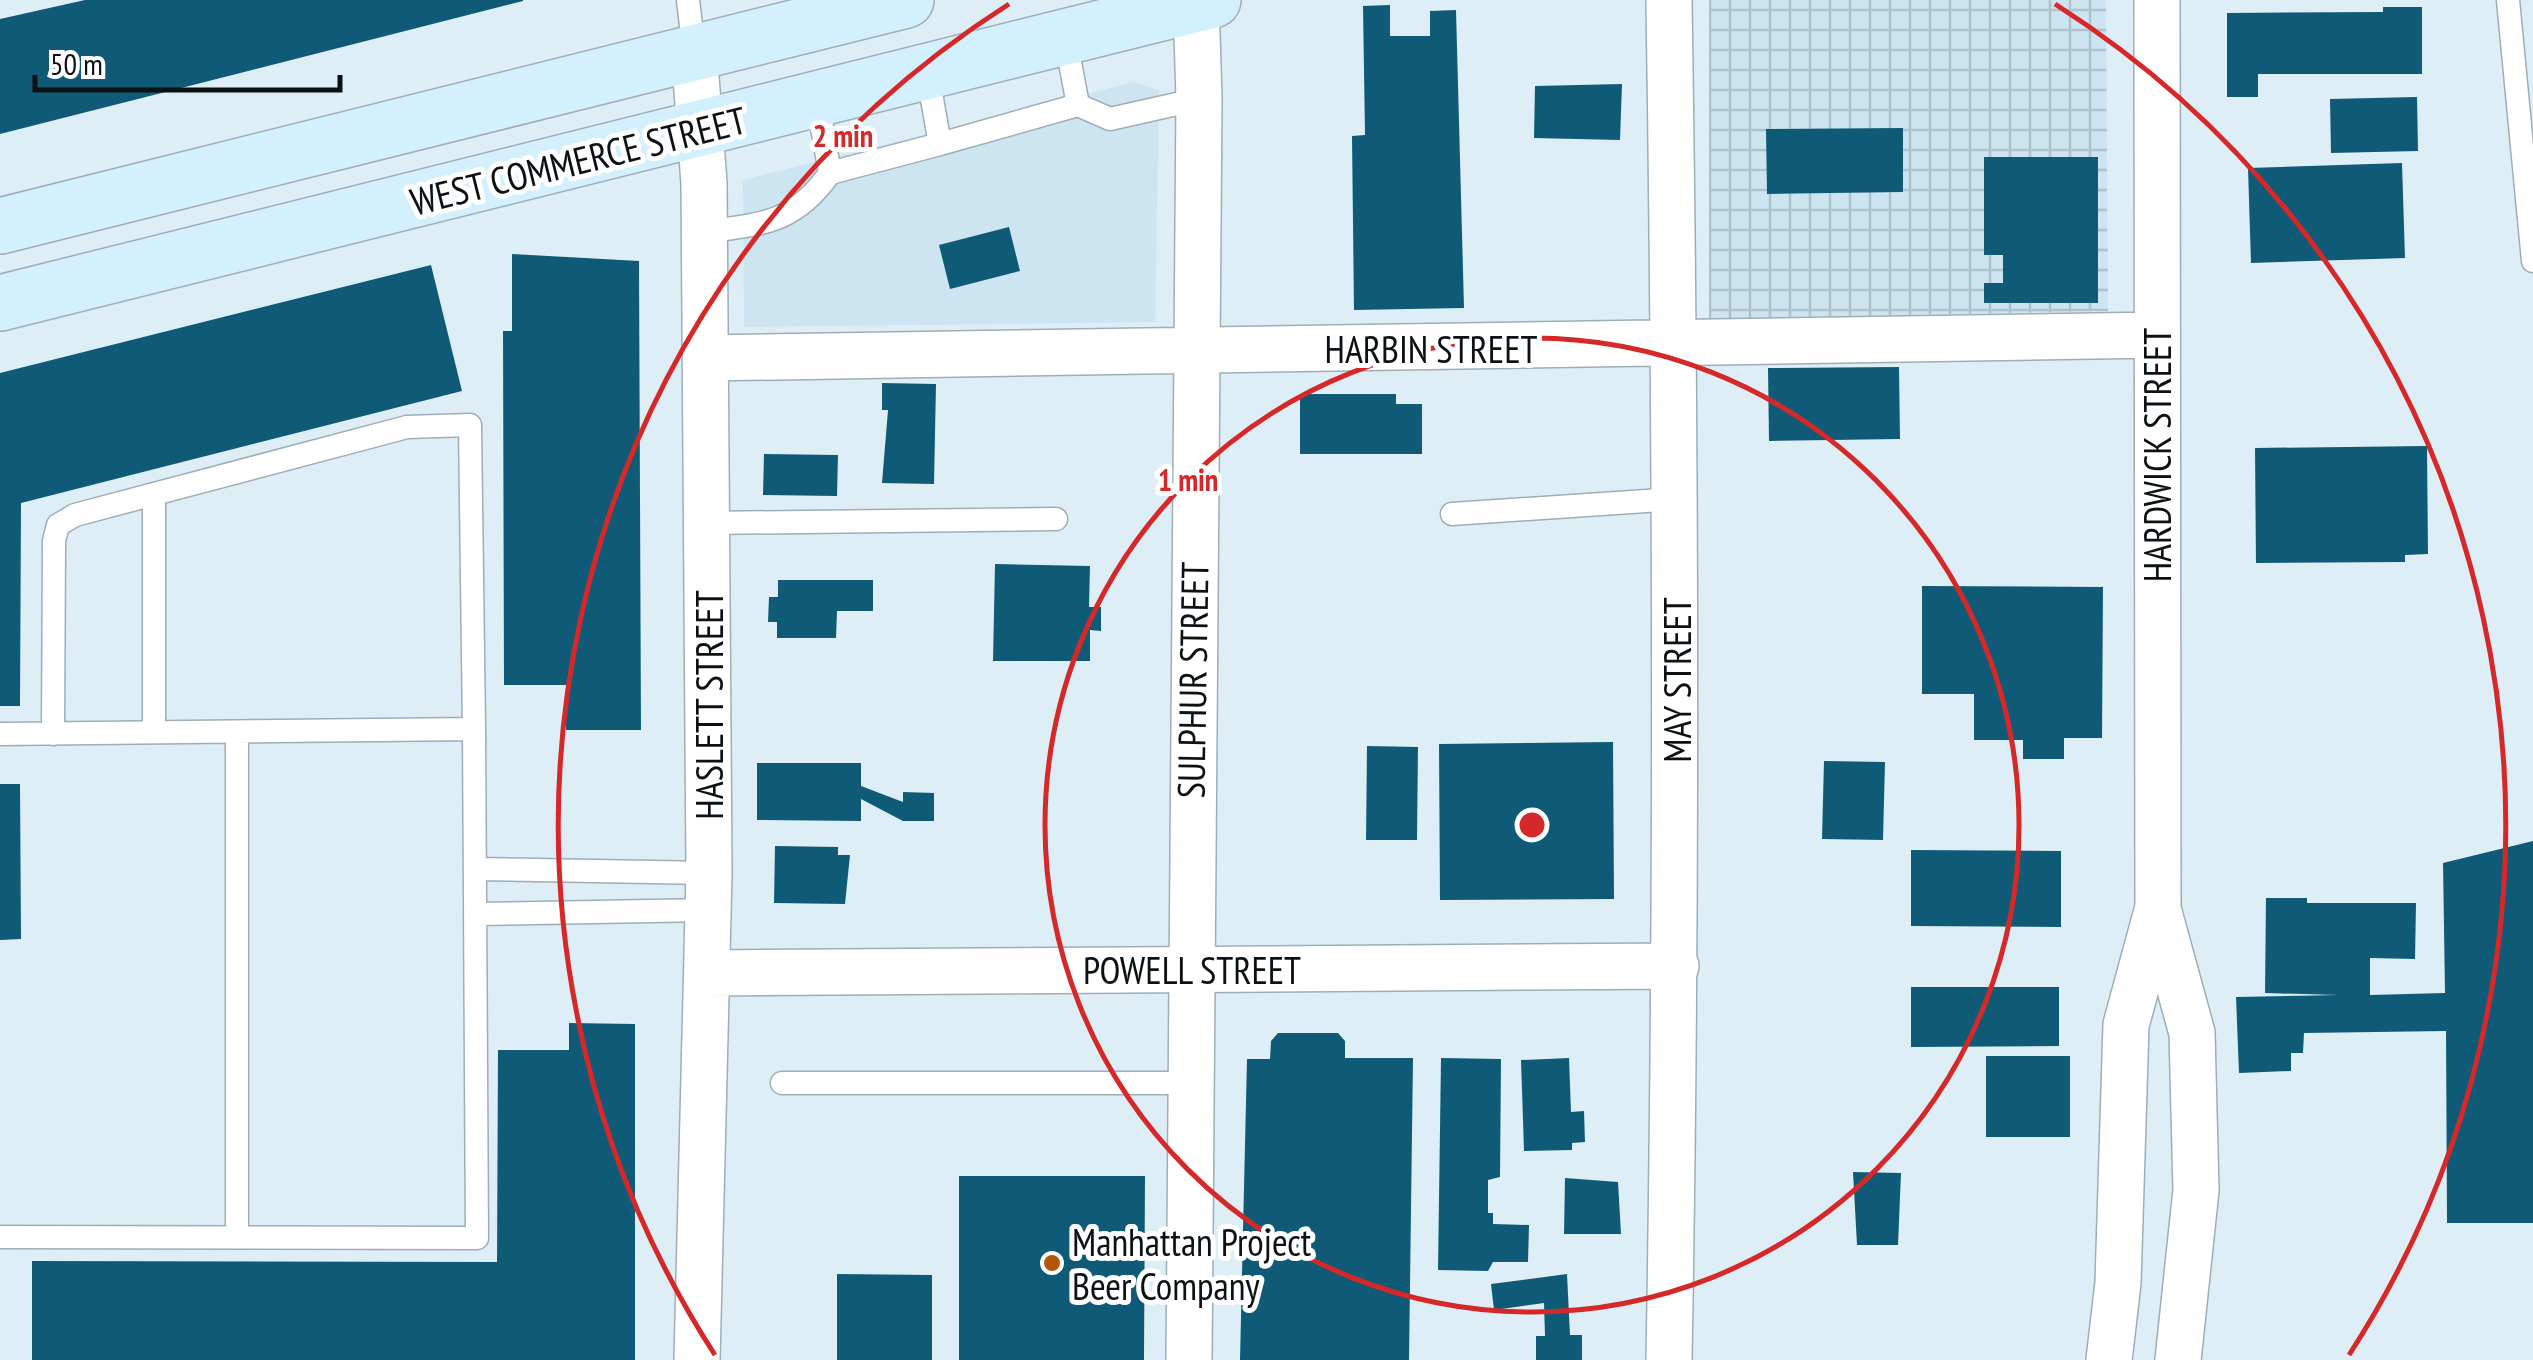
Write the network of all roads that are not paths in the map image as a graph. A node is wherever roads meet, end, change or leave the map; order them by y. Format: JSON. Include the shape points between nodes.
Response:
{"nodes":[{"id":1,"x":1669,"y":0,"type":"edge"},
{"id":2,"x":2157,"y":0,"type":"edge"},
{"id":3,"x":2508,"y":0,"type":"edge"},
{"id":4,"x":1202,"y":1,"type":"edge"},
{"id":5,"x":891,"y":2,"type":"edge"},
{"id":6,"x":691,"y":25,"type":"edge"},
{"id":7,"x":1065,"y":36,"type":"junction"},
{"id":8,"x":927,"y":71,"type":"junction"},
{"id":9,"x":817,"y":98,"type":"junction"},
{"id":10,"x":1199,"y":98,"type":"junction"},
{"id":11,"x":1078,"y":104,"type":"junction"},
{"id":12,"x":703,"y":128,"type":"junction"},
{"id":13,"x":940,"y":144,"type":"junction"},
{"id":14,"x":830,"y":174,"type":"junction"},
{"id":15,"x":0,"y":226,"type":"edge"},
{"id":16,"x":704,"y":232,"type":"junction"},
{"id":17,"x":2533,"y":260,"type":"edge"},
{"id":18,"x":0,"y":303,"type":"edge"},
{"id":19,"x":2155,"y":336,"type":"junction"},
{"id":20,"x":1674,"y":346,"type":"junction"},
{"id":21,"x":1195,"y":350,"type":"junction"},
{"id":22,"x":706,"y":358,"type":"junction"},
{"id":23,"x":154,"y":494,"type":"junction"},
{"id":24,"x":1676,"y":500,"type":"junction"},
{"id":25,"x":1452,"y":514,"type":"dead end"},
{"id":26,"x":1056,"y":519,"type":"dead end"},
{"id":27,"x":708,"y":523,"type":"junction"},
{"id":28,"x":474,"y":729,"type":"junction"},
{"id":29,"x":154,"y":732,"type":"junction"},
{"id":30,"x":237,"y":732,"type":"junction"},
{"id":31,"x":0,"y":734,"type":"edge"},
{"id":32,"x":53,"y":734,"type":"junction"},
{"id":33,"x":474,"y":868,"type":"junction"},
{"id":34,"x":709,"y":892,"type":"junction"},
{"id":35,"x":2158,"y":909,"type":"junction"},
{"id":36,"x":475,"y":914,"type":"junction"},
{"id":37,"x":1676,"y":966,"type":"junction"},
{"id":38,"x":1190,"y":968,"type":"junction"},
{"id":39,"x":708,"y":973,"type":"junction"},
{"id":40,"x":782,"y":1083,"type":"dead end"},
{"id":41,"x":1189,"y":1083,"type":"junction"},
{"id":42,"x":0,"y":1236,"type":"edge"},
{"id":43,"x":237,"y":1237,"type":"junction"},
{"id":44,"x":697,"y":1360,"type":"edge"},
{"id":45,"x":1189,"y":1360,"type":"edge"},
{"id":46,"x":1669,"y":1360,"type":"edge"},
{"id":47,"x":2110,"y":1360,"type":"edge"},
{"id":48,"x":2178,"y":1360,"type":"edge"}],
"edges":[{"from":1,"to":20,"type":"street","name":"MAY STREET"},
{"from":2,"to":19,"type":"street","name":"HARDWICK STREET"},
{"from":3,"to":17,"type":"lane"},
{"from":4,"to":7,"type":"main road","name":"WEST COMMERCE STREET"},
{"from":4,"to":10,"type":"street","name":"SULPHUR STREET"},
{"from":5,"to":6,"type":"main road","name":"WEST COMMERCE STREET"},
{"from":6,"to":12,"type":"street","name":"HASLETT STREET"},
{"from":6,"to":15,"type":"main road","name":"WEST COMMERCE STREET"},
{"from":7,"to":8,"type":"main road","name":"WEST COMMERCE STREET"},
{"from":7,"to":11,"type":"lane"},
{"from":8,"to":9,"type":"main road","name":"WEST COMMERCE STREET"},
{"from":8,"to":13,"type":"lane"},
{"from":9,"to":12,"type":"main road","name":"WEST COMMERCE STREET"},
{"from":9,"to":14,"type":"lane"},
{"from":10,"to":11,"type":"lane","via":[[1110,119]]},
{"from":10,"to":21,"type":"street","name":"SULPHUR STREET"},
{"from":11,"to":13,"type":"lane"},
{"from":12,"to":16,"type":"street","name":"HASLETT STREET"},
{"from":12,"to":18,"type":"main road","name":"WEST COMMERCE STREET"},
{"from":13,"to":14,"type":"lane"},
{"from":14,"to":16,"type":"lane","via":[[810,201],[773,222]]},
{"from":16,"to":22,"type":"street","name":"HASLETT STREET"},
{"from":19,"to":20,"type":"street","name":"HARBIN STREET"},
{"from":19,"to":35,"type":"street","name":"HARDWICK STREET"},
{"from":20,"to":21,"type":"street","name":"HARBIN STREET"},
{"from":20,"to":24,"type":"street","name":"MAY STREET"},
{"from":21,"to":22,"type":"street","name":"HARBIN STREET"},
{"from":21,"to":38,"type":"street","name":"SULPHUR STREET"},
{"from":22,"to":27,"type":"street","name":"HASLETT STREET"},
{"from":23,"to":28,"type":"lane","via":[[407,427],[470,425]]},
{"from":23,"to":29,"type":"lane"},
{"from":23,"to":32,"type":"lane","via":[[58,525]]},
{"from":24,"to":25,"type":"lane"},
{"from":24,"to":37,"type":"street","name":"MAY STREET"},
{"from":26,"to":27,"type":"lane"},
{"from":27,"to":34,"type":"street","name":"HASLETT STREET"},
{"from":28,"to":30,"type":"lane"},
{"from":28,"to":33,"type":"lane"},
{"from":29,"to":30,"type":"lane"},
{"from":29,"to":32,"type":"lane"},
{"from":30,"to":43,"type":"lane"},
{"from":31,"to":32,"type":"lane"},
{"from":33,"to":34,"type":"lane"},
{"from":33,"to":36,"type":"lane"},
{"from":34,"to":36,"type":"lane"},
{"from":34,"to":39,"type":"street","name":"HASLETT STREET"},
{"from":35,"to":47,"type":"street","name":"HARDWICK STREET","via":[[2126,1024]]},
{"from":35,"to":48,"type":"street","name":"HARDWICK STREET","via":[[2192,1033],[2196,1190]]},
{"from":36,"to":43,"type":"lane","via":[[477,1238]]},
{"from":37,"to":38,"type":"street","name":"POWELL STREET"},
{"from":37,"to":46,"type":"street","name":"MAY STREET"},
{"from":38,"to":39,"type":"street","name":"POWELL STREET"},
{"from":38,"to":41,"type":"street","name":"SULPHUR STREET"},
{"from":39,"to":44,"type":"street","name":"HASLETT STREET"},
{"from":40,"to":41,"type":"lane"},
{"from":41,"to":45,"type":"street","name":"SULPHUR STREET"},
{"from":42,"to":43,"type":"lane"}]}
